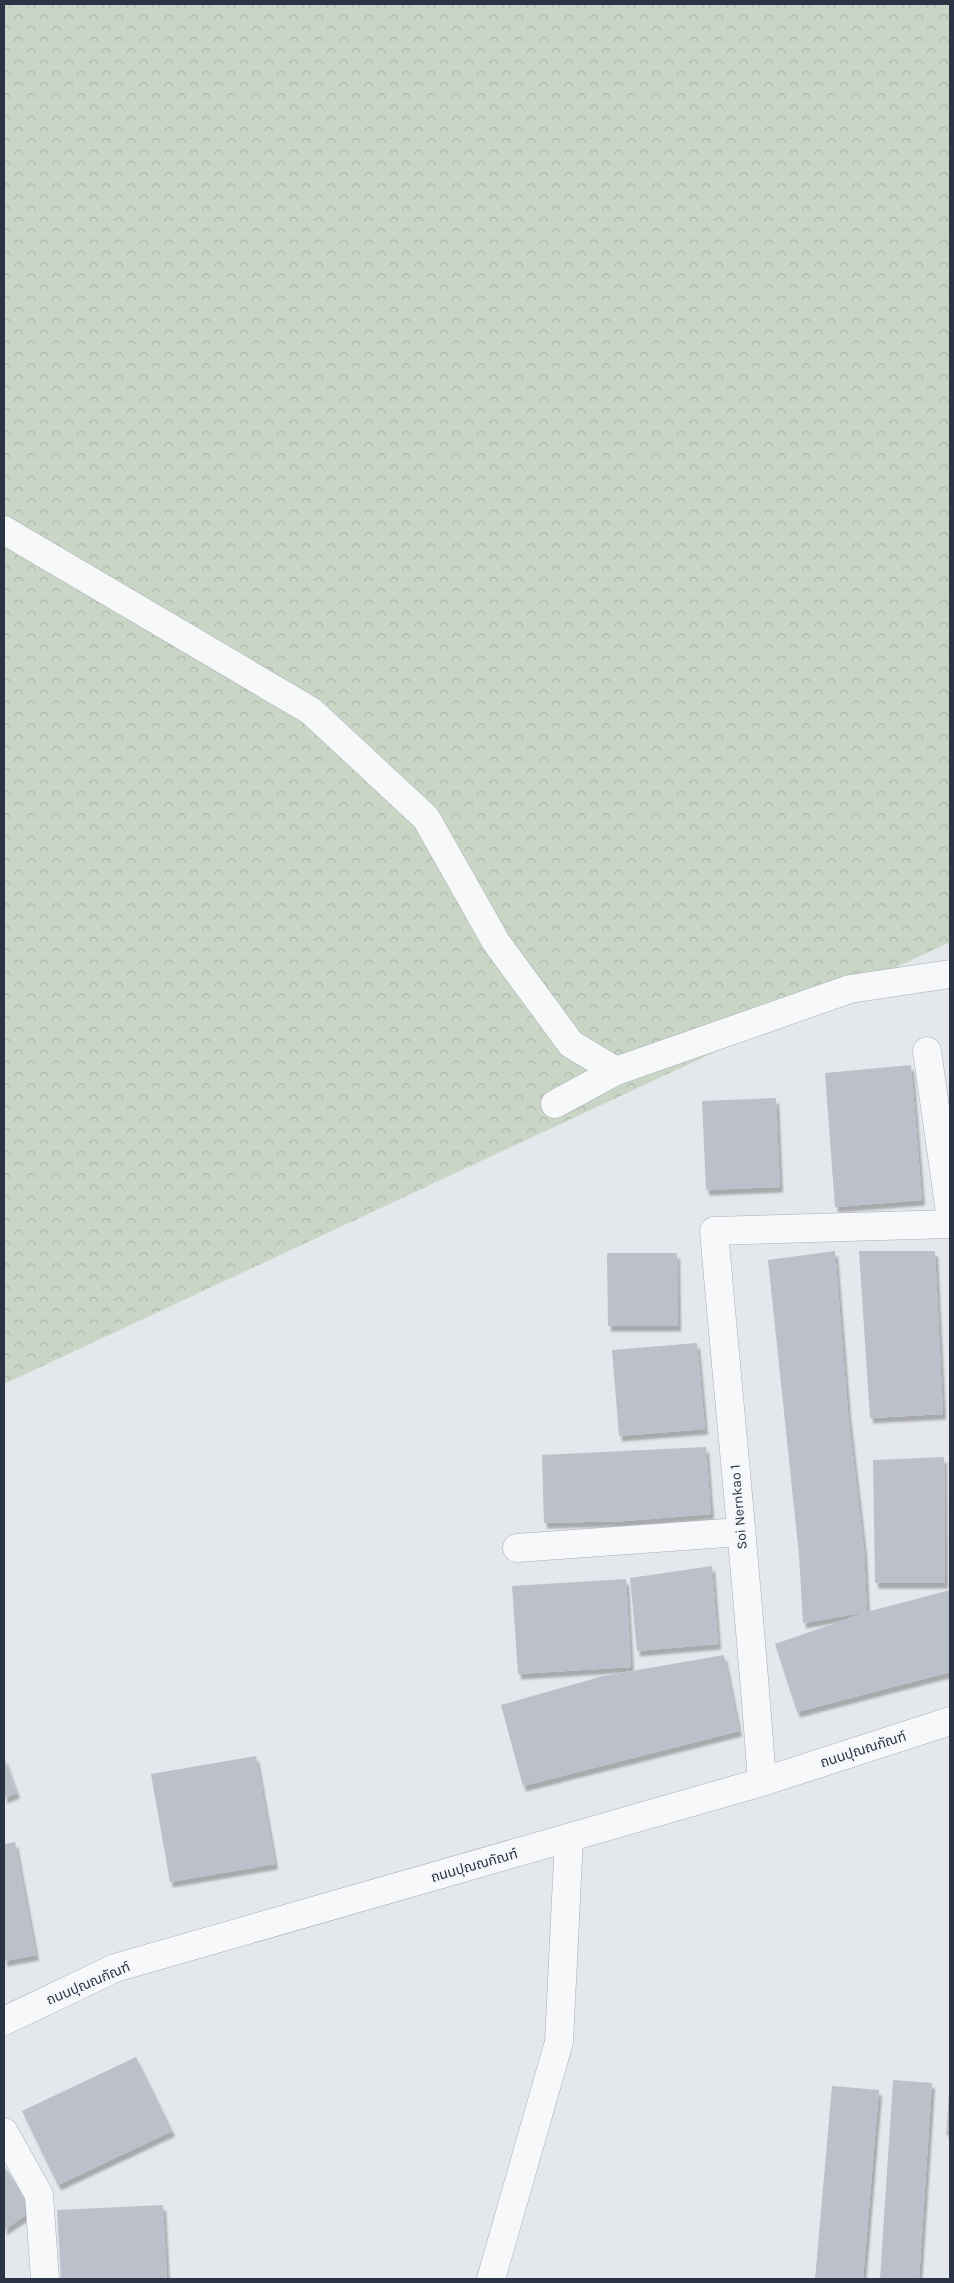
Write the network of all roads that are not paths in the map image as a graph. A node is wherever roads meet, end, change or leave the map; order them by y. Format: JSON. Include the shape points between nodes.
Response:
{"nodes":[{"id":1,"x":4,"y":530,"type":"edge"},
{"id":2,"x":950,"y":974,"type":"edge"},
{"id":3,"x":927,"y":1051,"type":"dead end"},
{"id":4,"x":616,"y":1071,"type":"junction"},
{"id":5,"x":555,"y":1104,"type":"dead end"},
{"id":6,"x":950,"y":1212,"type":"edge"},
{"id":7,"x":950,"y":1224,"type":"edge"},
{"id":8,"x":740,"y":1532,"type":"junction"},
{"id":9,"x":517,"y":1548,"type":"dead end"},
{"id":10,"x":950,"y":1721,"type":"edge"},
{"id":11,"x":762,"y":1782,"type":"junction"},
{"id":12,"x":569,"y":1838,"type":"junction"},
{"id":13,"x":4,"y":2021,"type":"edge"},
{"id":14,"x":4,"y":2132,"type":"edge"},
{"id":15,"x":45,"y":2279,"type":"edge"},
{"id":16,"x":491,"y":2279,"type":"edge"}],
"edges":[{"from":1,"to":4,"type":"street","via":[[311,711],[426,818],[496,942],[571,1044]]},
{"from":2,"to":4,"type":"street","via":[[850,989]]},
{"from":3,"to":6,"type":"street"},
{"from":4,"to":5,"type":"street"},
{"from":7,"to":8,"type":"street","name":"Soi Nernkao 1","via":[[714,1231]]},
{"from":8,"to":9,"type":"street"},
{"from":8,"to":11,"type":"street","name":"Soi Nernkao 1","via":[[751,1616]]},
{"from":10,"to":11,"type":"street","name":"ถนนปุณณกัณฑ์"},
{"from":11,"to":12,"type":"street","name":"ถนนปุณณกัณฑ์"},
{"from":12,"to":13,"type":"street","name":"ถนนปุณณกัณฑ์","via":[[115,1968]]},
{"from":12,"to":16,"type":"street","via":[[559,2042]]},
{"from":14,"to":15,"type":"street","via":[[40,2195]]}]}
